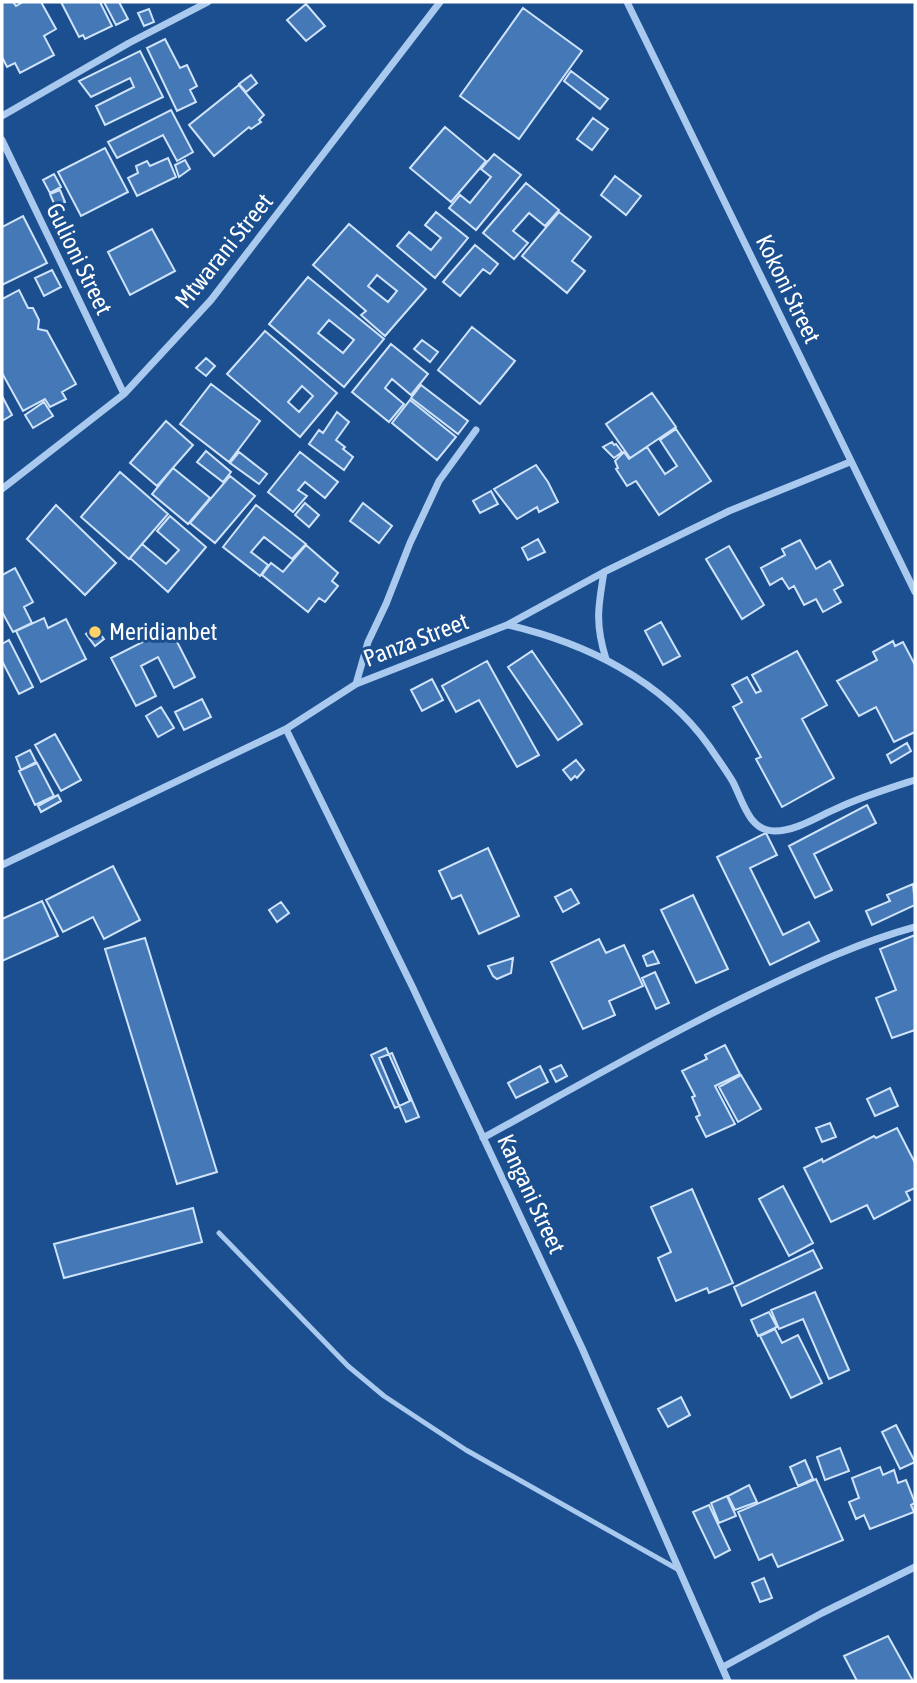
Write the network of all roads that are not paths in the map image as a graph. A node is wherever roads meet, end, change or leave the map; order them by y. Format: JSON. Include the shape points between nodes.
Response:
{"nodes":[{"id":1,"x":208,"y":2,"type":"edge"},
{"id":2,"x":627,"y":2,"type":"edge"},
{"id":3,"x":436,"y":3,"type":"edge"},
{"id":4,"x":2,"y":116,"type":"edge"},
{"id":5,"x":2,"y":140,"type":"edge"},
{"id":6,"x":124,"y":394,"type":"junction"},
{"id":7,"x":476,"y":430,"type":"dead end"},
{"id":8,"x":850,"y":463,"type":"junction"},
{"id":9,"x":2,"y":489,"type":"edge"},
{"id":10,"x":604,"y":572,"type":"junction"},
{"id":11,"x":915,"y":592,"type":"edge"},
{"id":12,"x":507,"y":625,"type":"junction"},
{"id":13,"x":607,"y":659,"type":"junction"},
{"id":14,"x":356,"y":684,"type":"junction"},
{"id":15,"x":286,"y":729,"type":"junction"},
{"id":16,"x":915,"y":780,"type":"edge"},
{"id":17,"x":2,"y":865,"type":"edge"},
{"id":18,"x":915,"y":927,"type":"edge"},
{"id":19,"x":483,"y":1138,"type":"junction"},
{"id":20,"x":219,"y":1233,"type":"dead end"},
{"id":21,"x":915,"y":1567,"type":"edge"},
{"id":22,"x":679,"y":1570,"type":"junction"},
{"id":23,"x":723,"y":1667,"type":"junction"},
{"id":24,"x":728,"y":1681,"type":"edge"}],
"edges":[{"from":1,"to":4,"type":"street"},
{"from":2,"to":8,"type":"street","name":"Kokoni Street"},
{"from":3,"to":6,"type":"street","name":"Mtwarani Street","via":[[211,300]]},
{"from":5,"to":6,"type":"street","name":"Gulioni Street"},
{"from":6,"to":9,"type":"street","name":"Mtwarani Street"},
{"from":7,"to":14,"type":"street","via":[[439,481],[368,642]]},
{"from":8,"to":10,"type":"street","name":"Panza Street","via":[[729,511]]},
{"from":8,"to":11,"type":"street","name":"Kokoni Street"},
{"from":10,"to":12,"type":"street","name":"Panza Street"},
{"from":10,"to":13,"type":"street","via":[[597,619]]},
{"from":12,"to":13,"type":"street"},
{"from":12,"to":14,"type":"street","name":"Panza Street"},
{"from":13,"to":16,"type":"street","via":[[674,707],[708,744],[747,813],[764,829],[774,832],[797,826]]},
{"from":14,"to":15,"type":"street","name":"Panza Street"},
{"from":15,"to":17,"type":"street","name":"Panza Street"},
{"from":15,"to":19,"type":"street","name":"Kangani Street"},
{"from":18,"to":19,"type":"street","via":[[876,937],[721,1009]]},
{"from":19,"to":22,"type":"street","name":"Kangani Street"},
{"from":20,"to":22,"type":"lane","via":[[348,1366],[384,1396],[466,1450]]},
{"from":21,"to":23,"type":"street"},
{"from":22,"to":23,"type":"street","name":"Kangani Street"},
{"from":23,"to":24,"type":"street","name":"Kangani Street"}]}
